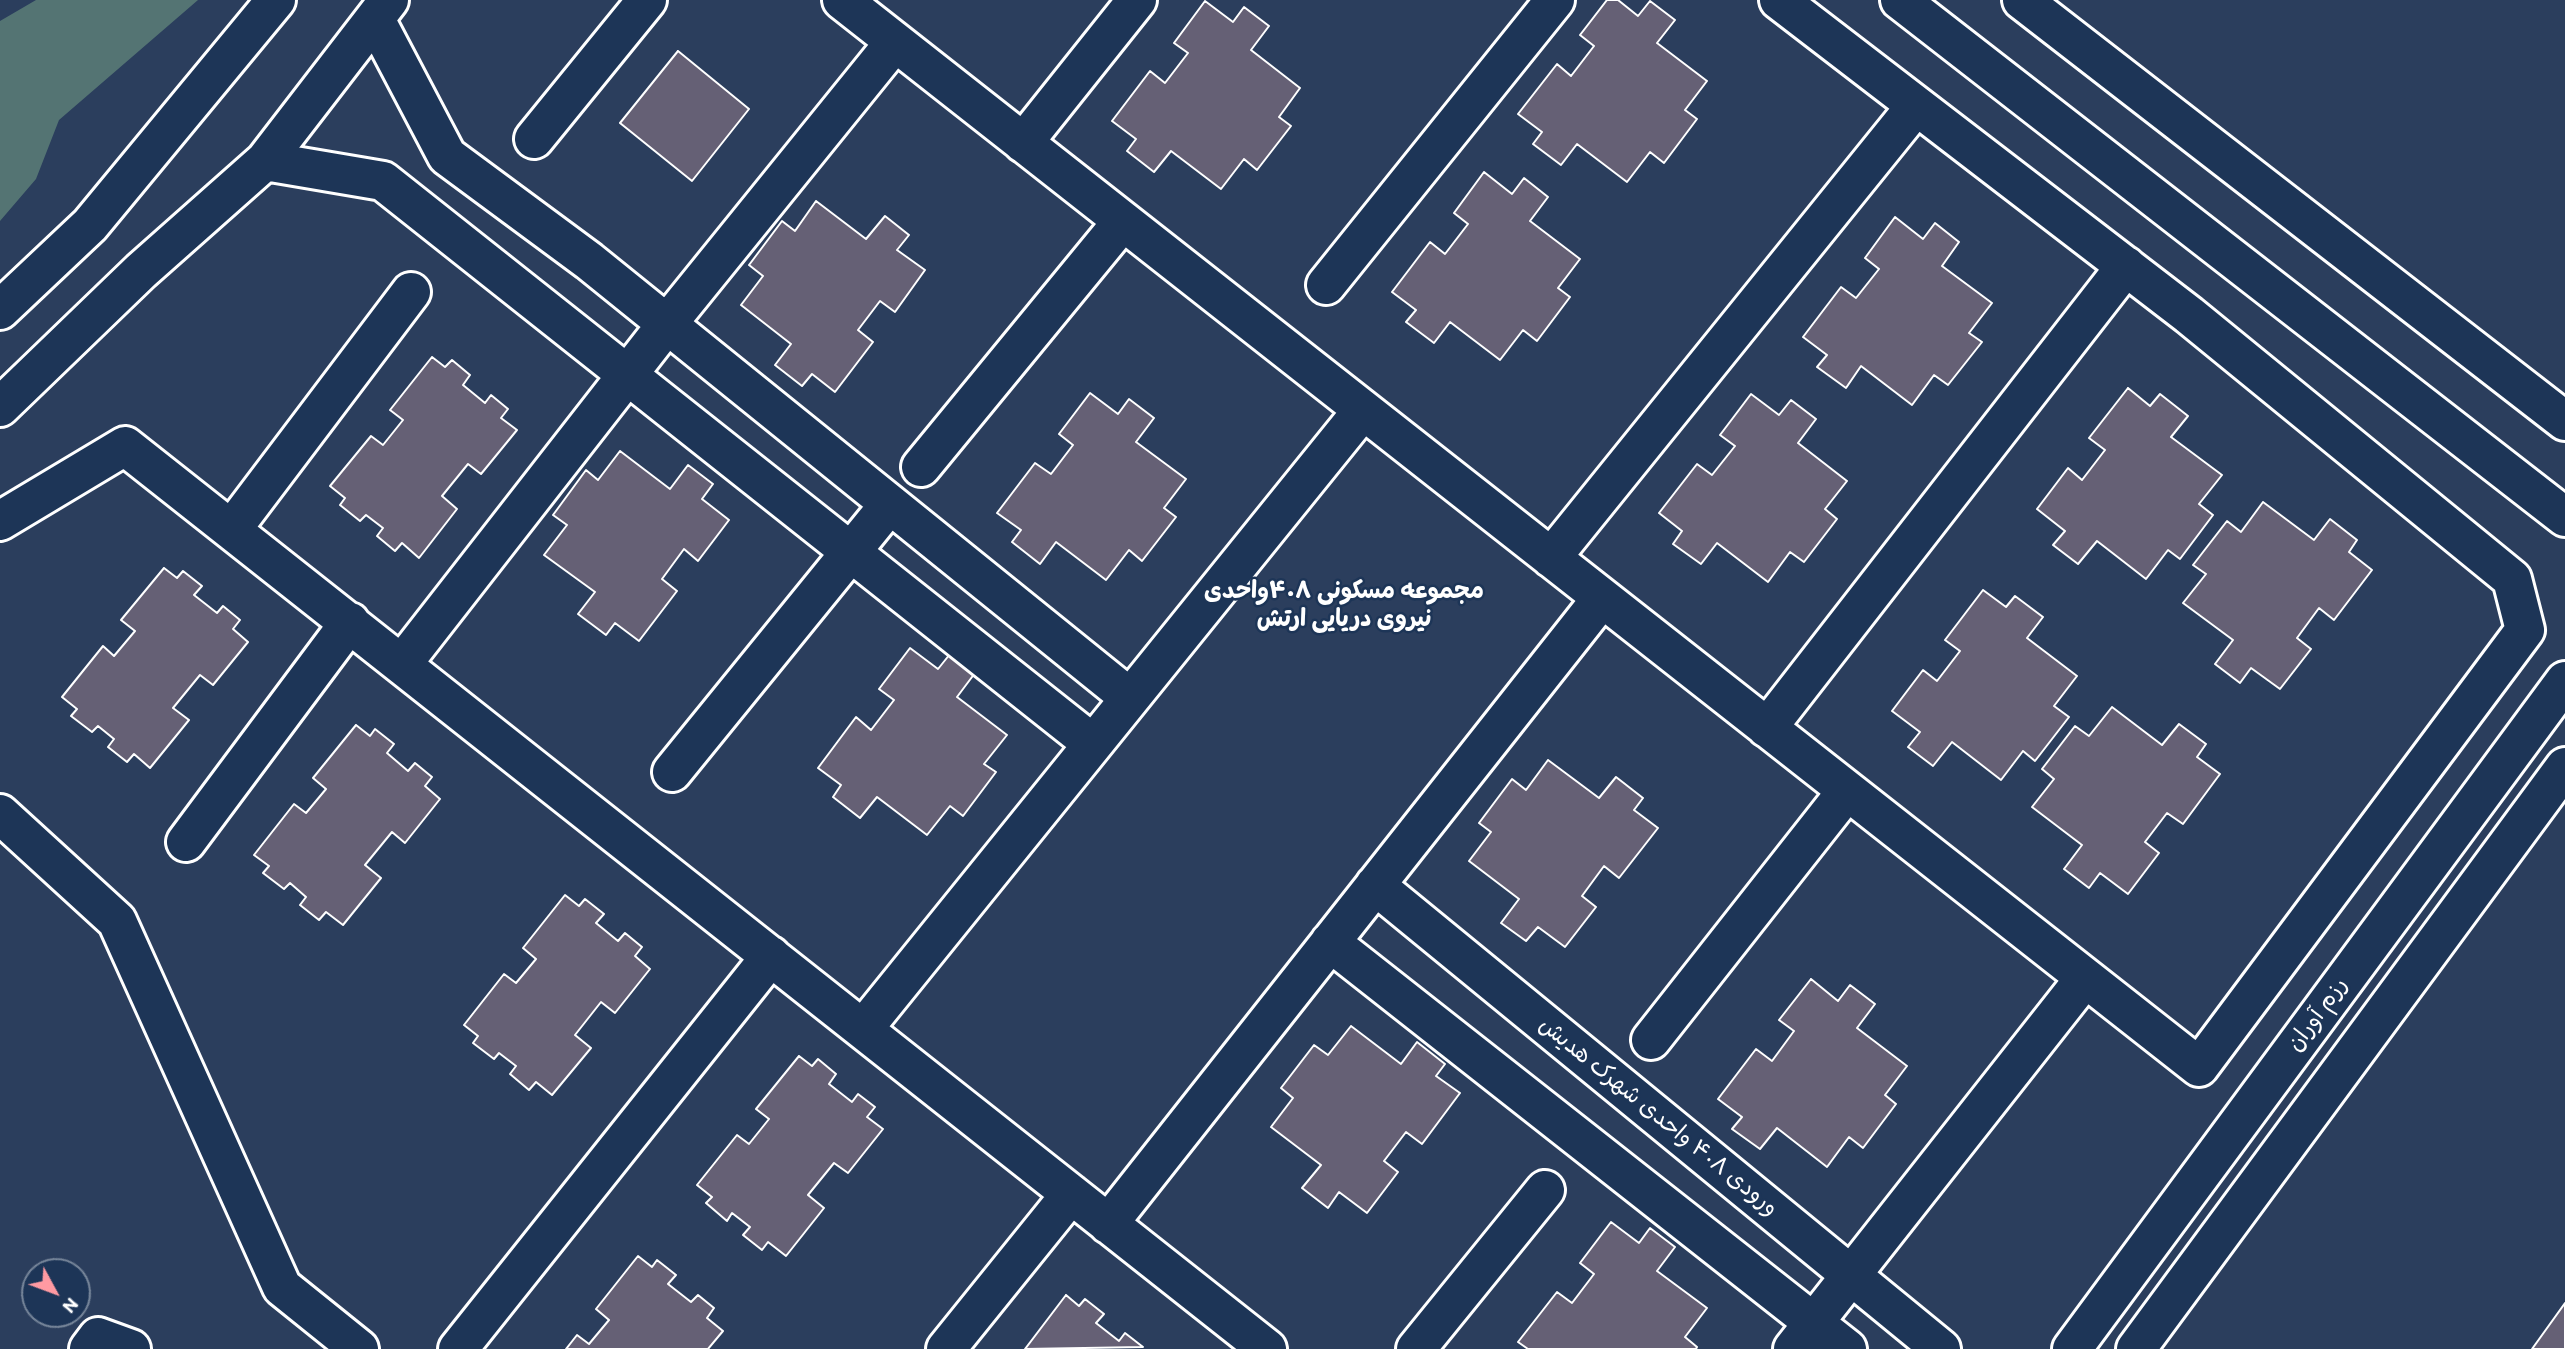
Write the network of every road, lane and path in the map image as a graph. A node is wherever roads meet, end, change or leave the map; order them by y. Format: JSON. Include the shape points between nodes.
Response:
{"nodes":[{"id":1,"x":276,"y":0,"type":"edge"},
{"id":2,"x":647,"y":0,"type":"edge"},
{"id":3,"x":842,"y":0,"type":"edge"},
{"id":4,"x":1137,"y":0,"type":"edge"},
{"id":5,"x":1555,"y":0,"type":"edge"},
{"id":6,"x":1779,"y":0,"type":"edge"},
{"id":7,"x":1900,"y":0,"type":"edge"},
{"id":8,"x":2022,"y":0,"type":"edge"},
{"id":9,"x":382,"y":10,"type":"edge"},
{"id":10,"x":895,"y":43,"type":"junction"},
{"id":11,"x":1916,"y":106,"type":"junction"},
{"id":12,"x":534,"y":139,"type":"dead end"},
{"id":13,"x":1023,"y":143,"type":"junction"},
{"id":14,"x":265,"y":161,"type":"junction"},
{"id":15,"x":1123,"y":221,"type":"junction"},
{"id":16,"x":2126,"y":266,"type":"junction"},
{"id":17,"x":1326,"y":285,"type":"dead end"},
{"id":18,"x":411,"y":292,"type":"dead end"},
{"id":19,"x":0,"y":310,"type":"edge"},
{"id":20,"x":667,"y":324,"type":"junction"},
{"id":21,"x":627,"y":378,"type":"junction"},
{"id":22,"x":0,"y":407,"type":"edge"},
{"id":23,"x":1363,"y":410,"type":"junction"},
{"id":24,"x":2565,"y":421,"type":"edge"},
{"id":25,"x":921,"y":467,"type":"dead end"},
{"id":26,"x":889,"y":505,"type":"junction"},
{"id":27,"x":2565,"y":517,"type":"edge"},
{"id":28,"x":0,"y":521,"type":"edge"},
{"id":29,"x":232,"y":529,"type":"junction"},
{"id":30,"x":852,"y":554,"type":"junction"},
{"id":31,"x":1551,"y":558,"type":"junction"},
{"id":32,"x":1602,"y":598,"type":"junction"},
{"id":33,"x":350,"y":622,"type":"junction"},
{"id":34,"x":402,"y":664,"type":"junction"},
{"id":35,"x":2565,"y":681,"type":"edge"},
{"id":36,"x":1130,"y":698,"type":"junction"},
{"id":37,"x":1767,"y":728,"type":"junction"},
{"id":38,"x":1093,"y":744,"type":"junction"},
{"id":39,"x":2565,"y":767,"type":"edge"},
{"id":40,"x":672,"y":772,"type":"dead end"},
{"id":41,"x":1847,"y":790,"type":"junction"},
{"id":42,"x":0,"y":814,"type":"edge"},
{"id":43,"x":186,"y":842,"type":"dead end"},
{"id":44,"x":1375,"y":885,"type":"junction"},
{"id":45,"x":1330,"y":942,"type":"junction"},
{"id":46,"x":771,"y":956,"type":"junction"},
{"id":47,"x":2085,"y":978,"type":"junction"},
{"id":48,"x":863,"y":1029,"type":"junction"},
{"id":49,"x":1651,"y":1040,"type":"dead end"},
{"id":50,"x":1545,"y":1190,"type":"dead end"},
{"id":51,"x":1071,"y":1194,"type":"junction"},
{"id":52,"x":1108,"y":1224,"type":"junction"},
{"id":53,"x":1851,"y":1275,"type":"junction"},
{"id":54,"x":1803,"y":1336,"type":"edge"},
{"id":55,"x":89,"y":1349,"type":"edge"},
{"id":56,"x":131,"y":1349,"type":"edge"},
{"id":57,"x":359,"y":1349,"type":"edge"},
{"id":58,"x":458,"y":1349,"type":"edge"},
{"id":59,"x":946,"y":1349,"type":"edge"},
{"id":60,"x":1267,"y":1349,"type":"edge"},
{"id":61,"x":1416,"y":1349,"type":"edge"},
{"id":62,"x":1847,"y":1349,"type":"edge"},
{"id":63,"x":1941,"y":1349,"type":"edge"},
{"id":64,"x":2071,"y":1349,"type":"edge"},
{"id":65,"x":2136,"y":1349,"type":"edge"}],
"edges":[{"from":1,"to":19,"type":"street","via":[[90,225]]},
{"from":2,"to":12,"type":"street"},
{"from":3,"to":10,"type":"street"},
{"from":4,"to":13,"type":"street"},
{"from":5,"to":17,"type":"street"},
{"from":6,"to":11,"type":"street"},
{"from":7,"to":27,"type":"street"},
{"from":8,"to":24,"type":"street"},
{"from":9,"to":14,"type":"street"},
{"from":9,"to":20,"type":"street","via":[[447,156]]},
{"from":10,"to":13,"type":"street"},
{"from":10,"to":20,"type":"street"},
{"from":11,"to":16,"type":"street"},
{"from":11,"to":31,"type":"street"},
{"from":13,"to":15,"type":"street"},
{"from":14,"to":21,"type":"street","via":[[383,181]]},
{"from":14,"to":22,"type":"street","via":[[141,271]]},
{"from":15,"to":23,"type":"street"},
{"from":15,"to":25,"type":"street"},
{"from":16,"to":37,"type":"street"},
{"from":16,"to":47,"type":"street","via":[[2512,579],[2525,630],[2199,1068]]},
{"from":18,"to":29,"type":"street"},
{"from":20,"to":21,"type":"street"},
{"from":20,"to":26,"type":"street"},
{"from":21,"to":30,"type":"street"},
{"from":21,"to":34,"type":"street"},
{"from":23,"to":31,"type":"street"},
{"from":23,"to":36,"type":"street"},
{"from":26,"to":30,"type":"street"},
{"from":26,"to":36,"type":"street"},
{"from":28,"to":29,"type":"street","via":[[125,446]]},
{"from":29,"to":33,"type":"street"},
{"from":30,"to":38,"type":"street"},
{"from":30,"to":40,"type":"street"},
{"from":31,"to":32,"type":"street"},
{"from":32,"to":37,"type":"street"},
{"from":32,"to":44,"type":"street"},
{"from":33,"to":34,"type":"street"},
{"from":33,"to":43,"type":"street"},
{"from":34,"to":46,"type":"street"},
{"from":35,"to":64,"type":"street","name":"رزم آوران"},
{"from":36,"to":38,"type":"street"},
{"from":37,"to":41,"type":"street"},
{"from":38,"to":48,"type":"street"},
{"from":39,"to":65,"type":"street"},
{"from":41,"to":47,"type":"street"},
{"from":41,"to":49,"type":"street"},
{"from":42,"to":57,"type":"street","via":[[117,922],[282,1287]]},
{"from":44,"to":45,"type":"street"},
{"from":44,"to":53,"type":"street","name":"ورودی ۴۰۸ واحدی شهرک هدیش"},
{"from":45,"to":52,"type":"street"},
{"from":45,"to":54,"type":"street"},
{"from":46,"to":48,"type":"street"},
{"from":46,"to":58,"type":"street"},
{"from":47,"to":53,"type":"street"},
{"from":48,"to":51,"type":"street"},
{"from":50,"to":61,"type":"street"},
{"from":51,"to":52,"type":"street"},
{"from":51,"to":59,"type":"street"},
{"from":52,"to":60,"type":"street"},
{"from":53,"to":54,"type":"street"},
{"from":53,"to":63,"type":"street","name":"ورودی ۴۰۸ واحدی شهرک هدیش"},
{"from":54,"to":62,"type":"street"},
{"from":55,"to":56,"type":"street","via":[[99,1337]]}]}
